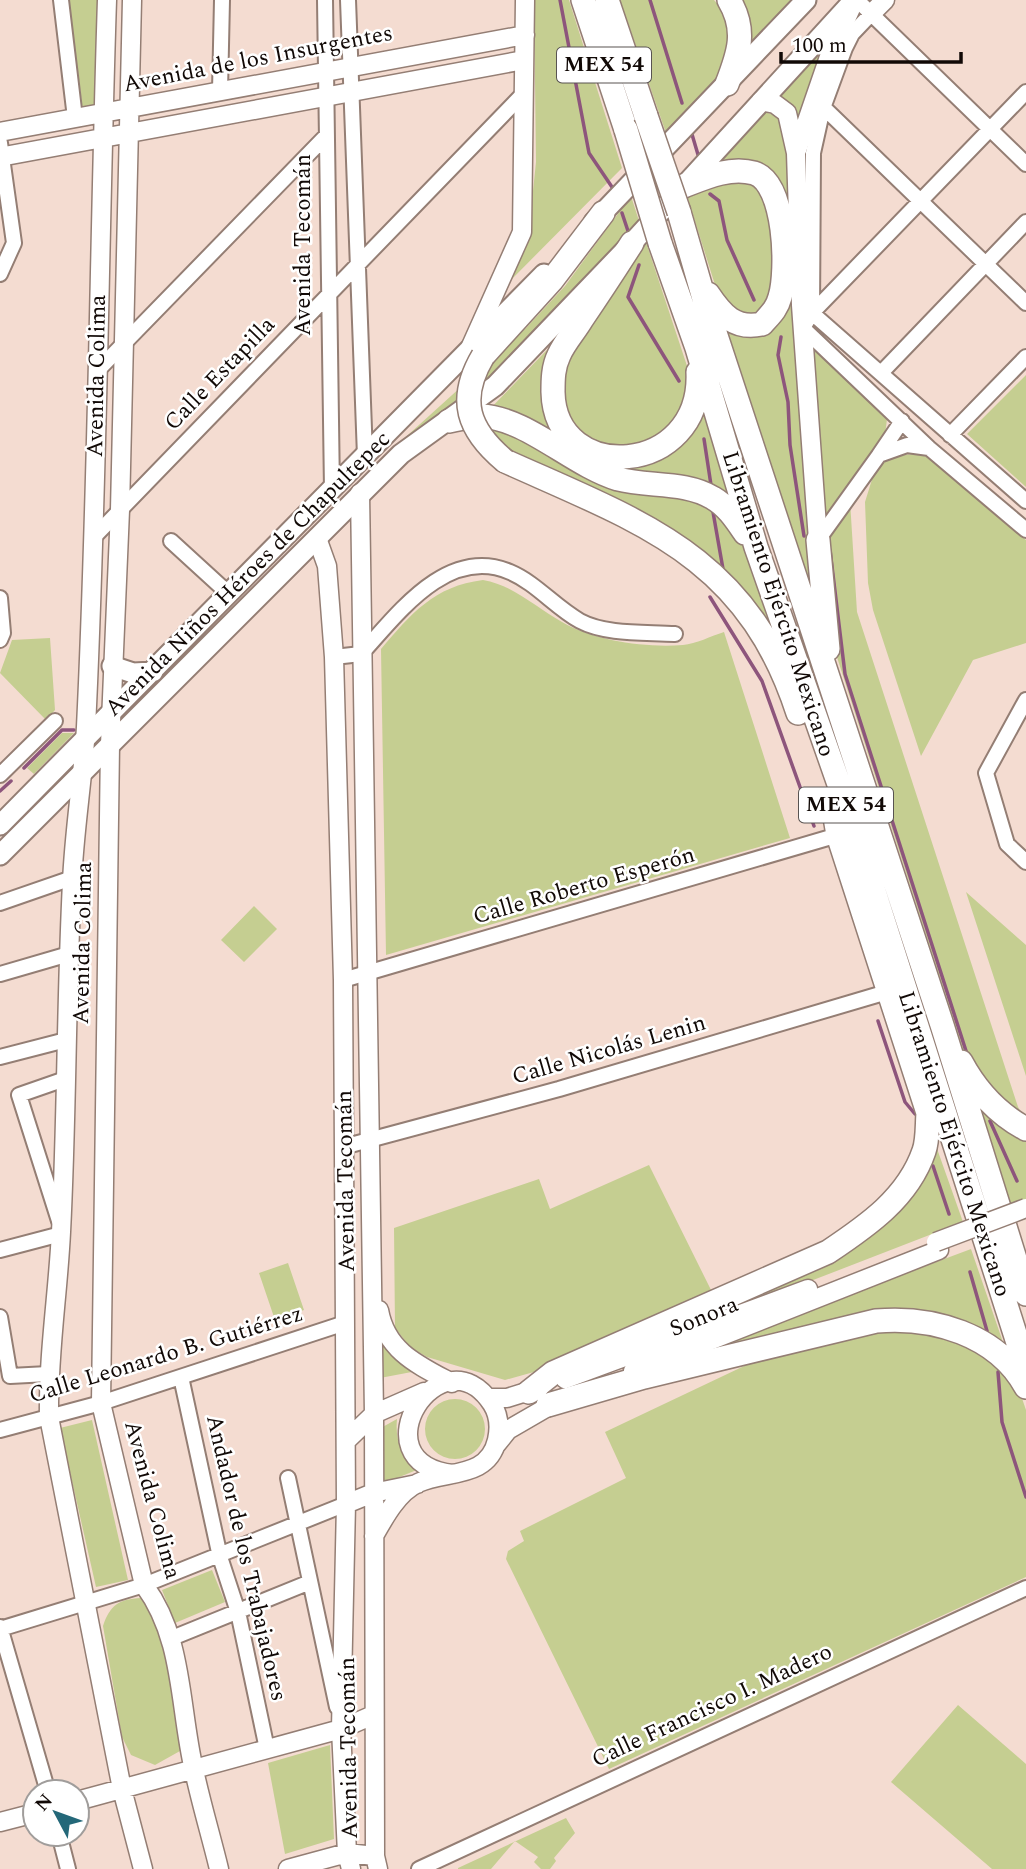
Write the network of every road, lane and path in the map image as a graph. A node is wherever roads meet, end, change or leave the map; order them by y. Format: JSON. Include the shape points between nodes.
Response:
{"nodes":[{"id":1,"x":61,"y":0,"type":"edge"},
{"id":2,"x":107,"y":0,"type":"edge"},
{"id":3,"x":132,"y":0,"type":"edge"},
{"id":4,"x":222,"y":0,"type":"edge"},
{"id":5,"x":326,"y":0,"type":"edge"},
{"id":6,"x":348,"y":0,"type":"edge"},
{"id":7,"x":525,"y":0,"type":"edge"},
{"id":8,"x":583,"y":0,"type":"edge"},
{"id":9,"x":607,"y":0,"type":"edge"},
{"id":10,"x":729,"y":0,"type":"edge"},
{"id":11,"x":806,"y":0,"type":"edge"},
{"id":12,"x":855,"y":0,"type":"edge"},
{"id":13,"x":885,"y":0,"type":"edge"},
{"id":14,"x":871,"y":14,"type":"junction"},
{"id":15,"x":525,"y":35,"type":"junction"},
{"id":16,"x":442,"y":50,"type":"junction"},
{"id":17,"x":524,"y":60,"type":"junction"},
{"id":18,"x":350,"y":67,"type":"junction"},
{"id":19,"x":326,"y":71,"type":"junction"},
{"id":20,"x":442,"y":75,"type":"junction"},
{"id":21,"x":727,"y":84,"type":"junction"},
{"id":22,"x":220,"y":91,"type":"junction"},
{"id":23,"x":352,"y":92,"type":"junction"},
{"id":24,"x":1026,"y":92,"type":"edge"},
{"id":25,"x":524,"y":93,"type":"junction"},
{"id":26,"x":327,"y":97,"type":"junction"},
{"id":27,"x":761,"y":101,"type":"junction"},
{"id":28,"x":819,"y":103,"type":"junction"},
{"id":29,"x":128,"y":108,"type":"junction"},
{"id":30,"x":103,"y":112,"type":"junction"},
{"id":31,"x":75,"y":118,"type":"junction"},
{"id":32,"x":990,"y":130,"type":"junction"},
{"id":33,"x":0,"y":132,"type":"edge"},
{"id":34,"x":127,"y":133,"type":"junction"},
{"id":35,"x":327,"y":135,"type":"junction"},
{"id":36,"x":102,"y":138,"type":"junction"},
{"id":37,"x":1,"y":152,"type":"edge"},
{"id":38,"x":796,"y":153,"type":"junction"},
{"id":39,"x":1026,"y":164,"type":"edge"},
{"id":40,"x":681,"y":187,"type":"junction"},
{"id":41,"x":920,"y":201,"type":"junction"},
{"id":42,"x":603,"y":213,"type":"joint"},
{"id":43,"x":1026,"y":222,"type":"edge"},
{"id":44,"x":632,"y":243,"type":"junction"},
{"id":45,"x":7,"y":244,"type":"edge"},
{"id":46,"x":986,"y":264,"type":"junction"},
{"id":47,"x":356,"y":266,"type":"junction"},
{"id":48,"x":0,"y":274,"type":"edge"},
{"id":49,"x":698,"y":278,"type":"junction"},
{"id":50,"x":328,"y":296,"type":"junction"},
{"id":51,"x":1026,"y":303,"type":"edge"},
{"id":52,"x":807,"y":321,"type":"junction"},
{"id":53,"x":122,"y":346,"type":"junction"},
{"id":54,"x":696,"y":348,"type":"junction"},
{"id":55,"x":476,"y":353,"type":"junction"},
{"id":56,"x":1026,"y":357,"type":"edge"},
{"id":57,"x":100,"y":368,"type":"junction"},
{"id":58,"x":881,"y":373,"type":"junction"},
{"id":59,"x":449,"y":421,"type":"junction"},
{"id":60,"x":902,"y":421,"type":"junction"},
{"id":61,"x":950,"y":435,"type":"junction"},
{"id":62,"x":929,"y":448,"type":"junction"},
{"id":63,"x":878,"y":455,"type":"junction"},
{"id":64,"x":365,"y":456,"type":"junction"},
{"id":65,"x":332,"y":490,"type":"junction"},
{"id":66,"x":360,"y":493,"type":"junction"},
{"id":67,"x":1026,"y":501,"type":"edge"},
{"id":68,"x":120,"y":510,"type":"junction"},
{"id":69,"x":1026,"y":530,"type":"edge"},
{"id":70,"x":94,"y":536,"type":"junction"},
{"id":71,"x":317,"y":538,"type":"junction"},
{"id":72,"x":818,"y":540,"type":"junction"},
{"id":73,"x":171,"y":541,"type":"dead end"},
{"id":74,"x":756,"y":547,"type":"junction"},
{"id":75,"x":229,"y":594,"type":"junction"},
{"id":76,"x":0,"y":598,"type":"edge"},
{"id":77,"x":675,"y":634,"type":"dead end"},
{"id":78,"x":0,"y":640,"type":"edge"},
{"id":79,"x":361,"y":654,"type":"junction"},
{"id":80,"x":334,"y":657,"type":"junction"},
{"id":81,"x":112,"y":666,"type":"junction"},
{"id":82,"x":153,"y":672,"type":"junction"},
{"id":83,"x":1026,"y":700,"type":"edge"},
{"id":84,"x":837,"y":711,"type":"junction"},
{"id":85,"x":111,"y":715,"type":"junction"},
{"id":86,"x":55,"y":721,"type":"dead end"},
{"id":87,"x":820,"y":734,"type":"junction"},
{"id":88,"x":85,"y":741,"type":"junction"},
{"id":89,"x":110,"y":745,"type":"junction"},
{"id":90,"x":82,"y":773,"type":"junction"},
{"id":91,"x":0,"y":775,"type":"edge"},
{"id":92,"x":0,"y":825,"type":"edge"},
{"id":93,"x":838,"y":835,"type":"junction"},
{"id":94,"x":0,"y":855,"type":"edge"},
{"id":95,"x":1026,"y":862,"type":"edge"},
{"id":96,"x":72,"y":878,"type":"junction"},
{"id":97,"x":0,"y":903,"type":"edge"},
{"id":98,"x":69,"y":954,"type":"junction"},
{"id":99,"x":0,"y":974,"type":"edge"},
{"id":100,"x":367,"y":974,"type":"junction"},
{"id":101,"x":343,"y":980,"type":"junction"},
{"id":102,"x":887,"y":992,"type":"junction"},
{"id":103,"x":942,"y":1025,"type":"junction"},
{"id":104,"x":66,"y":1040,"type":"junction"},
{"id":105,"x":0,"y":1057,"type":"edge"},
{"id":106,"x":65,"y":1079,"type":"junction"},
{"id":107,"x":928,"y":1113,"type":"junction"},
{"id":108,"x":1026,"y":1129,"type":"edge"},
{"id":109,"x":370,"y":1142,"type":"junction"},
{"id":110,"x":343,"y":1147,"type":"junction"},
{"id":111,"x":970,"y":1195,"type":"junction"},
{"id":112,"x":1026,"y":1208,"type":"edge"},
{"id":113,"x":1026,"y":1219,"type":"edge"},
{"id":114,"x":61,"y":1231,"type":"junction"},
{"id":115,"x":938,"y":1246,"type":"junction"},
{"id":116,"x":0,"y":1250,"type":"edge"},
{"id":117,"x":372,"y":1268,"type":"junction"},
{"id":118,"x":1026,"y":1294,"type":"edge"},
{"id":119,"x":0,"y":1317,"type":"edge"},
{"id":120,"x":345,"y":1322,"type":"junction"},
{"id":121,"x":1026,"y":1368,"type":"edge"},
{"id":122,"x":48,"y":1374,"type":"junction"},
{"id":123,"x":181,"y":1377,"type":"junction"},
{"id":124,"x":452,"y":1383,"type":"junction"},
{"id":125,"x":1026,"y":1387,"type":"edge"},
{"id":126,"x":427,"y":1391,"type":"junction"},
{"id":127,"x":529,"y":1392,"type":"junction"},
{"id":128,"x":488,"y":1398,"type":"junction"},
{"id":129,"x":101,"y":1403,"type":"junction"},
{"id":130,"x":548,"y":1405,"type":"junction"},
{"id":131,"x":374,"y":1414,"type":"junction"},
{"id":132,"x":49,"y":1417,"type":"junction"},
{"id":133,"x":0,"y":1430,"type":"edge"},
{"id":134,"x":346,"y":1441,"type":"junction"},
{"id":135,"x":496,"y":1445,"type":"junction"},
{"id":136,"x":453,"y":1474,"type":"junction"},
{"id":137,"x":288,"y":1478,"type":"dead end"},
{"id":138,"x":417,"y":1484,"type":"junction"},
{"id":139,"x":373,"y":1493,"type":"junction"},
{"id":140,"x":346,"y":1504,"type":"junction"},
{"id":141,"x":298,"y":1524,"type":"junction"},
{"id":142,"x":373,"y":1537,"type":"junction"},
{"id":143,"x":220,"y":1557,"type":"junction"},
{"id":144,"x":310,"y":1582,"type":"junction"},
{"id":145,"x":144,"y":1585,"type":"junction"},
{"id":146,"x":1026,"y":1588,"type":"edge"},
{"id":147,"x":87,"y":1604,"type":"junction"},
{"id":148,"x":237,"y":1612,"type":"junction"},
{"id":149,"x":0,"y":1628,"type":"edge"},
{"id":150,"x":172,"y":1638,"type":"junction"},
{"id":151,"x":373,"y":1715,"type":"junction"},
{"id":152,"x":341,"y":1729,"type":"junction"},
{"id":153,"x":267,"y":1749,"type":"junction"},
{"id":154,"x":193,"y":1769,"type":"junction"},
{"id":155,"x":44,"y":1778,"type":"edge"},
{"id":156,"x":122,"y":1788,"type":"junction"},
{"id":157,"x":91,"y":1797,"type":"edge"},
{"id":158,"x":21,"y":1817,"type":"edge"},
{"id":159,"x":0,"y":1822,"type":"edge"},
{"id":160,"x":63,"y":1848,"type":"edge"},
{"id":161,"x":349,"y":1861,"type":"edge"},
{"id":162,"x":377,"y":1862,"type":"edge"},
{"id":163,"x":68,"y":1869,"type":"edge"},
{"id":164,"x":144,"y":1869,"type":"edge"},
{"id":165,"x":219,"y":1869,"type":"edge"},
{"id":166,"x":288,"y":1869,"type":"edge"},
{"id":167,"x":419,"y":1869,"type":"edge"}],
"edges":[{"from":1,"to":31,"type":"street"},
{"from":2,"to":30,"type":"street","name":"Avenida Colima"},
{"from":3,"to":29,"type":"street","name":"Avenida Colima"},
{"from":4,"to":22,"type":"street"},
{"from":5,"to":19,"type":"street","name":"Avenida Tecomán"},
{"from":6,"to":18,"type":"street"},
{"from":7,"to":15,"type":"street"},
{"from":8,"to":54,"type":"highway","name":"Libramiento Ejército Mexicano","number":"MEX 54","bridge":true},
{"from":9,"to":49,"type":"highway","name":"Libramiento Ejército Mexicano","number":"MEX 54","bridge":true},
{"from":10,"to":21,"type":"highway","via":[[741,40]]},
{"from":11,"to":21,"type":"main road"},
{"from":12,"to":14,"type":"street"},
{"from":12,"to":27,"type":"main road","name":"Avenida Niños Héroes de Chapultepec"},
{"from":12,"to":28,"type":"street"},
{"from":13,"to":14,"type":"street"},
{"from":14,"to":28,"type":"street","via":[[852,34]]},
{"from":14,"to":32,"type":"street"},
{"from":15,"to":16,"type":"street","name":"Avenida de los Insurgentes"},
{"from":15,"to":17,"type":"street"},
{"from":16,"to":18,"type":"street","name":"Avenida de los Insurgentes"},
{"from":16,"to":20,"type":"street"},
{"from":17,"to":20,"type":"street","name":"Avenida de los Insurgentes"},
{"from":17,"to":25,"type":"street"},
{"from":18,"to":19,"type":"street","name":"Avenida de los Insurgentes"},
{"from":18,"to":23,"type":"street"},
{"from":19,"to":22,"type":"street","name":"Avenida de los Insurgentes"},
{"from":19,"to":26,"type":"street","name":"Avenida Tecomán"},
{"from":20,"to":23,"type":"street","name":"Avenida de los Insurgentes"},
{"from":21,"to":42,"type":"main road"},
{"from":22,"to":29,"type":"street","name":"Avenida de los Insurgentes"},
{"from":23,"to":26,"type":"street","name":"Avenida de los Insurgentes"},
{"from":23,"to":47,"type":"street"},
{"from":24,"to":32,"type":"street"},
{"from":25,"to":47,"type":"street","name":"Calle Estapilla"},
{"from":25,"to":55,"type":"street","via":[[522,232]]},
{"from":26,"to":34,"type":"street","name":"Avenida de los Insurgentes"},
{"from":26,"to":35,"type":"street","name":"Avenida Tecomán"},
{"from":27,"to":38,"type":"street","via":[[787,113]]},
{"from":27,"to":40,"type":"main road","name":"Avenida Niños Héroes de Chapultepec"},
{"from":28,"to":38,"type":"street"},
{"from":28,"to":41,"type":"street"},
{"from":28,"to":52,"type":"street"},
{"from":29,"to":30,"type":"street","name":"Avenida de los Insurgentes"},
{"from":29,"to":34,"type":"street","name":"Avenida Colima"},
{"from":30,"to":31,"type":"street","name":"Avenida de los Insurgentes"},
{"from":30,"to":36,"type":"street","name":"Avenida Colima"},
{"from":31,"to":33,"type":"street","name":"Avenida de los Insurgentes"},
{"from":32,"to":39,"type":"street"},
{"from":32,"to":41,"type":"street"},
{"from":34,"to":36,"type":"street","name":"Avenida de los Insurgentes"},
{"from":34,"to":53,"type":"street","name":"Avenida Colima"},
{"from":35,"to":50,"type":"street","name":"Avenida Tecomán"},
{"from":35,"to":53,"type":"street"},
{"from":36,"to":37,"type":"street","name":"Avenida de los Insurgentes"},
{"from":36,"to":57,"type":"street","name":"Avenida Colima"},
{"from":37,"to":45,"type":"street"},
{"from":38,"to":52,"type":"street"},
{"from":40,"to":44,"type":"main road","name":"Avenida Niños Héroes de Chapultepec"},
{"from":40,"to":49,"type":"highway","via":[[727,172],[755,173],[771,187],[780,208],[781,295],[775,311],[762,324],[730,321]]},
{"from":41,"to":46,"type":"street"},
{"from":41,"to":52,"type":"street"},
{"from":42,"to":55,"type":"highway","via":[[552,280]]},
{"from":43,"to":46,"type":"street"},
{"from":44,"to":54,"type":"highway","via":[[559,355],[553,401],[560,425],[599,455],[630,458],[649,453],[670,440],[691,417],[699,395]]},
{"from":44,"to":59,"type":"main road","name":"Avenida Niños Héroes de Chapultepec","via":[[495,386]]},
{"from":45,"to":48,"type":"street"},
{"from":46,"to":51,"type":"street"},
{"from":46,"to":58,"type":"street"},
{"from":47,"to":50,"type":"street","name":"Calle Estapilla"},
{"from":47,"to":64,"type":"street"},
{"from":49,"to":84,"type":"highway","name":"Libramiento Ejército Mexicano","number":"MEX 54"},
{"from":50,"to":65,"type":"street","name":"Avenida Tecomán"},
{"from":50,"to":68,"type":"street","name":"Calle Estapilla"},
{"from":52,"to":58,"type":"street"},
{"from":52,"to":60,"type":"street"},
{"from":52,"to":72,"type":"street"},
{"from":53,"to":57,"type":"street"},
{"from":53,"to":68,"type":"street","name":"Avenida Colima"},
{"from":54,"to":74,"type":"highway","name":"Libramiento Ejército Mexicano","number":"MEX 54"},
{"from":55,"to":64,"type":"main road","name":"Avenida Niños Héroes de Chapultepec"},
{"from":55,"to":93,"type":"highway","bridge":true,"via":[[468,396],[471,419],[485,443],[505,461],[639,522],[682,548],[725,584],[757,625],[794,700]]},
{"from":56,"to":61,"type":"street"},
{"from":57,"to":70,"type":"street","name":"Avenida Colima"},
{"from":58,"to":61,"type":"street"},
{"from":59,"to":66,"type":"main road","name":"Avenida Niños Héroes de Chapultepec","via":[[401,454]]},
{"from":59,"to":74,"type":"highway","via":[[482,416],[509,422],[599,472],[711,497],[729,510]]},
{"from":60,"to":62,"type":"street"},
{"from":60,"to":63,"type":"street"},
{"from":61,"to":67,"type":"street"},
{"from":62,"to":63,"type":"street","via":[[907,445]]},
{"from":62,"to":69,"type":"street"},
{"from":63,"to":72,"type":"street"},
{"from":64,"to":65,"type":"main road","name":"Avenida Niños Héroes de Chapultepec"},
{"from":65,"to":75,"type":"main road","name":"Avenida Niños Héroes de Chapultepec"},
{"from":66,"to":71,"type":"main road","name":"Avenida Niños Héroes de Chapultepec"},
{"from":66,"to":79,"type":"street","name":"Avenida Tecomán"},
{"from":68,"to":70,"type":"street","name":"Calle Estapilla"},
{"from":68,"to":81,"type":"street","name":"Avenida Colima"},
{"from":70,"to":88,"type":"street","name":"Avenida Colima"},
{"from":71,"to":80,"type":"street","name":"Avenida Tecomán","via":[[327,566]]},
{"from":71,"to":89,"type":"main road","name":"Avenida Niños Héroes de Chapultepec"},
{"from":72,"to":84,"type":"highway"},
{"from":73,"to":75,"type":"street"},
{"from":74,"to":87,"type":"highway","name":"Libramiento Ejército Mexicano","number":"MEX 54"},
{"from":75,"to":82,"type":"main road","name":"Avenida Niños Héroes de Chapultepec"},
{"from":76,"to":78,"type":"street"},
{"from":77,"to":79,"type":"street","via":[[581,622],[508,571],[485,567],[451,572],[416,594]]},
{"from":79,"to":80,"type":"street"},
{"from":79,"to":100,"type":"street","name":"Avenida Tecomán"},
{"from":80,"to":101,"type":"street","name":"Avenida Tecomán"},
{"from":81,"to":82,"type":"main road","via":[[133,673]]},
{"from":81,"to":85,"type":"street","name":"Avenida Colima"},
{"from":82,"to":85,"type":"main road","name":"Avenida Niños Héroes de Chapultepec"},
{"from":83,"to":95,"type":"street","via":[[986,773],[1007,844]]},
{"from":84,"to":103,"type":"highway","name":"Libramiento Ejército Mexicano","number":"MEX 54"},
{"from":85,"to":88,"type":"main road","name":"Avenida Niños Héroes de Chapultepec"},
{"from":85,"to":89,"type":"street","name":"Avenida Colima"},
{"from":86,"to":91,"type":"street"},
{"from":87,"to":93,"type":"highway"},
{"from":87,"to":111,"type":"highway","name":"Libramiento Ejército Mexicano","number":"MEX 54"},
{"from":88,"to":90,"type":"street","name":"Avenida Colima"},
{"from":88,"to":92,"type":"main road","name":"Avenida Niños Héroes de Chapultepec"},
{"from":89,"to":90,"type":"main road","name":"Avenida Niños Héroes de Chapultepec"},
{"from":89,"to":129,"type":"street","name":"Avenida Colima"},
{"from":90,"to":94,"type":"main road","name":"Avenida Niños Héroes de Chapultepec"},
{"from":90,"to":96,"type":"street","name":"Avenida Colima"},
{"from":93,"to":100,"type":"street","name":"Calle Roberto Esperón"},
{"from":93,"to":102,"type":"highway"},
{"from":96,"to":97,"type":"street"},
{"from":96,"to":98,"type":"street","name":"Avenida Colima"},
{"from":98,"to":99,"type":"street"},
{"from":98,"to":104,"type":"street","name":"Avenida Colima"},
{"from":100,"to":101,"type":"street","name":"Calle Roberto Esperón"},
{"from":100,"to":109,"type":"street","name":"Avenida Tecomán"},
{"from":101,"to":110,"type":"street","name":"Avenida Tecomán"},
{"from":102,"to":107,"type":"highway"},
{"from":102,"to":109,"type":"street","name":"Calle Nicolás Lenin"},
{"from":103,"to":108,"type":"highway","via":[[981,1092],[999,1112]]},
{"from":103,"to":118,"type":"highway","name":"Libramiento Ejército Mexicano","number":"MEX 54"},
{"from":104,"to":105,"type":"street"},
{"from":104,"to":106,"type":"street","name":"Avenida Colima"},
{"from":106,"to":114,"type":"street","name":"Avenida Colima"},
{"from":106,"to":114,"type":"street","via":[[19,1095]]},
{"from":107,"to":111,"type":"highway"},
{"from":107,"to":127,"type":"highway","via":[[924,1150],[899,1197],[859,1231],[828,1252],[553,1373]]},
{"from":109,"to":110,"type":"street","name":"Calle Nicolás Lenin"},
{"from":109,"to":117,"type":"street","name":"Avenida Tecomán"},
{"from":110,"to":120,"type":"street","name":"Avenida Tecomán"},
{"from":111,"to":121,"type":"highway","name":"Libramiento Ejército Mexicano","number":"MEX 54"},
{"from":112,"to":115,"type":"street","bridge":true},
{"from":113,"to":115,"type":"street"},
{"from":114,"to":116,"type":"street"},
{"from":114,"to":122,"type":"street","name":"Avenida Colima"},
{"from":115,"to":127,"type":"street","name":"Sonora"},
{"from":115,"to":130,"type":"street","name":"Sonora"},
{"from":117,"to":124,"type":"street","via":[[381,1324],[390,1342]]},
{"from":117,"to":131,"type":"street","name":"Avenida Tecomán"},
{"from":119,"to":122,"type":"street","via":[[10,1376]]},
{"from":120,"to":123,"type":"street","name":"Calle Leonardo B. Gutiérrez"},
{"from":120,"to":134,"type":"street","name":"Avenida Tecomán"},
{"from":122,"to":132,"type":"street","name":"Avenida Colima"},
{"from":123,"to":129,"type":"street","name":"Calle Leonardo B. Gutiérrez"},
{"from":123,"to":143,"type":"street","name":"Andador de los Trabajadores"},
{"from":124,"to":126,"type":"street"},
{"from":124,"to":128,"type":"street","via":[[472,1386]]},
{"from":125,"to":130,"type":"highway","via":[[996,1352],[969,1336],[944,1326],[900,1319],[644,1377]]},
{"from":126,"to":131,"type":"street"},
{"from":126,"to":136,"type":"street","via":[[409,1417],[412,1448],[434,1470]]},
{"from":127,"to":128,"type":"street","name":"Sonora"},
{"from":128,"to":135,"type":"street","via":[[499,1420]]},
{"from":129,"to":132,"type":"street","name":"Calle Leonardo B. Gutiérrez"},
{"from":129,"to":145,"type":"street","name":"Avenida Colima"},
{"from":130,"to":135,"type":"street","name":"Sonora","via":[[508,1430]]},
{"from":131,"to":134,"type":"street"},
{"from":131,"to":139,"type":"street","name":"Avenida Tecomán"},
{"from":132,"to":133,"type":"street","name":"Calle Leonardo B. Gutiérrez"},
{"from":132,"to":147,"type":"street","name":"Avenida Colima"},
{"from":134,"to":140,"type":"street","name":"Avenida Tecomán"},
{"from":135,"to":136,"type":"street","name":"Sonora","via":[[479,1466]]},
{"from":136,"to":138,"type":"street","name":"Sonora"},
{"from":137,"to":141,"type":"street"},
{"from":138,"to":139,"type":"street","name":"Sonora"},
{"from":138,"to":142,"type":"street","via":[[389,1510]]},
{"from":139,"to":140,"type":"street","name":"Sonora"},
{"from":139,"to":142,"type":"street","name":"Avenida Tecomán"},
{"from":140,"to":141,"type":"street"},
{"from":140,"to":152,"type":"street","name":"Avenida Tecomán"},
{"from":141,"to":143,"type":"street"},
{"from":141,"to":144,"type":"street"},
{"from":142,"to":151,"type":"street","name":"Avenida Tecomán"},
{"from":143,"to":145,"type":"street"},
{"from":143,"to":148,"type":"street","name":"Andador de los Trabajadores"},
{"from":144,"to":148,"type":"street"},
{"from":144,"to":152,"type":"street"},
{"from":145,"to":147,"type":"street"},
{"from":145,"to":150,"type":"street","name":"Avenida Colima","via":[[160,1606]]},
{"from":146,"to":167,"type":"street","name":"Calle Francisco I. Madero"},
{"from":147,"to":149,"type":"street"},
{"from":147,"to":156,"type":"street","name":"Avenida Colima"},
{"from":148,"to":150,"type":"street"},
{"from":148,"to":153,"type":"street","name":"Andador de los Trabajadores"},
{"from":149,"to":155,"type":"street"},
{"from":150,"to":154,"type":"street","name":"Avenida Colima"},
{"from":151,"to":152,"type":"street"},
{"from":151,"to":162,"type":"street","name":"Avenida Tecomán"},
{"from":152,"to":153,"type":"street"},
{"from":152,"to":161,"type":"street","name":"Avenida Tecomán"},
{"from":153,"to":154,"type":"street"},
{"from":154,"to":156,"type":"street"},
{"from":154,"to":165,"type":"street","name":"Avenida Colima"},
{"from":156,"to":157,"type":"street"},
{"from":156,"to":164,"type":"street","name":"Avenida Colima"},
{"from":158,"to":159,"type":"street"},
{"from":160,"to":163,"type":"street"},
{"from":161,"to":162,"type":"street"},
{"from":161,"to":166,"type":"street"}]}
